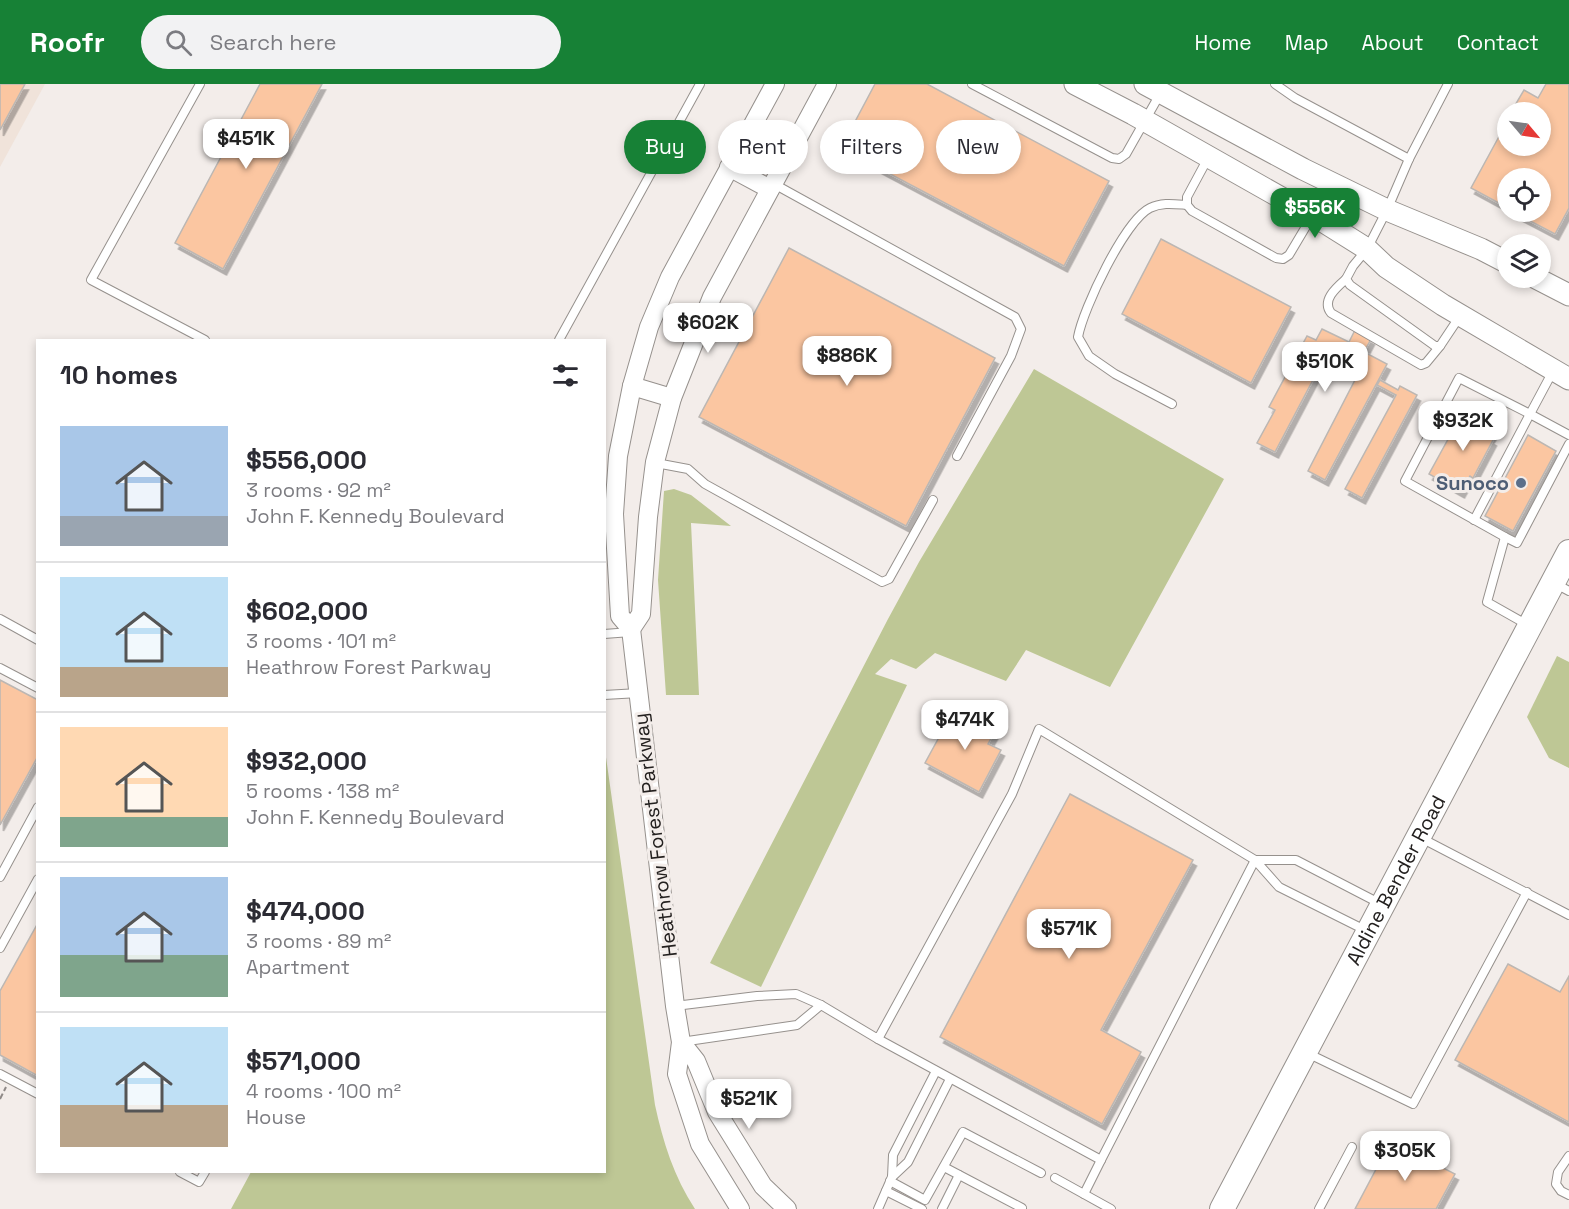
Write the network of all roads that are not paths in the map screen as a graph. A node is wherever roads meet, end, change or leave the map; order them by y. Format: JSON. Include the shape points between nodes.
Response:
{"nodes":[{"id":1,"x":200,"y":84,"type":"edge"},
{"id":2,"x":700,"y":84,"type":"edge"},
{"id":3,"x":775,"y":84,"type":"edge"},
{"id":4,"x":827,"y":84,"type":"edge"},
{"id":5,"x":972,"y":84,"type":"edge"},
{"id":6,"x":1075,"y":84,"type":"edge"},
{"id":7,"x":1275,"y":84,"type":"edge"},
{"id":8,"x":1448,"y":84,"type":"edge"},
{"id":9,"x":1153,"y":88,"type":"edge"},
{"id":10,"x":755,"y":120,"type":"edge"},
{"id":11,"x":1145,"y":121,"type":"junction"},
{"id":12,"x":1209,"y":157,"type":"junction"},
{"id":13,"x":1408,"y":159,"type":"junction"},
{"id":14,"x":725,"y":174,"type":"edge"},
{"id":15,"x":744,"y":174,"type":"edge"},
{"id":16,"x":771,"y":186,"type":"junction"},
{"id":17,"x":1187,"y":205,"type":"junction"},
{"id":18,"x":1387,"y":210,"type":"junction"},
{"id":19,"x":1312,"y":215,"type":"junction"},
{"id":20,"x":1367,"y":249,"type":"junction"},
{"id":21,"x":1497,"y":257,"type":"edge"},
{"id":22,"x":1347,"y":279,"type":"junction"},
{"id":23,"x":1551,"y":286,"type":"edge"},
{"id":24,"x":1569,"y":295,"type":"edge"},
{"id":25,"x":1461,"y":316,"type":"junction"},
{"id":26,"x":203,"y":339,"type":"edge"},
{"id":27,"x":560,"y":339,"type":"edge"},
{"id":28,"x":1440,"y":346,"type":"junction"},
{"id":29,"x":1561,"y":374,"type":"edge"},
{"id":30,"x":632,"y":386,"type":"junction"},
{"id":31,"x":672,"y":398,"type":"junction"},
{"id":32,"x":1172,"y":404,"type":"dead end"},
{"id":33,"x":1530,"y":414,"type":"junction"},
{"id":34,"x":1569,"y":435,"type":"edge"},
{"id":35,"x":1569,"y":444,"type":"edge"},
{"id":36,"x":957,"y":456,"type":"dead end"},
{"id":37,"x":655,"y":462,"type":"junction"},
{"id":38,"x":933,"y":500,"type":"dead end"},
{"id":39,"x":1474,"y":520,"type":"junction"},
{"id":40,"x":1505,"y":537,"type":"junction"},
{"id":41,"x":1569,"y":552,"type":"edge"},
{"id":42,"x":1561,"y":587,"type":"edge"},
{"id":43,"x":0,"y":620,"type":"edge"},
{"id":44,"x":1530,"y":626,"type":"junction"},
{"id":45,"x":631,"y":631,"type":"junction"},
{"id":46,"x":606,"y":634,"type":"edge"},
{"id":47,"x":36,"y":639,"type":"edge"},
{"id":48,"x":0,"y":668,"type":"edge"},
{"id":49,"x":36,"y":687,"type":"edge"},
{"id":50,"x":639,"y":693,"type":"junction"},
{"id":51,"x":606,"y":695,"type":"edge"},
{"id":52,"x":36,"y":811,"type":"edge"},
{"id":53,"x":1419,"y":836,"type":"junction"},
{"id":54,"x":1256,"y":860,"type":"junction"},
{"id":55,"x":0,"y":877,"type":"edge"},
{"id":56,"x":36,"y":883,"type":"edge"},
{"id":57,"x":1527,"y":892,"type":"junction"},
{"id":58,"x":1382,"y":904,"type":"junction"},
{"id":59,"x":1569,"y":915,"type":"edge"},
{"id":60,"x":1369,"y":932,"type":"junction"},
{"id":61,"x":0,"y":948,"type":"edge"},
{"id":62,"x":822,"y":1005,"type":"junction"},
{"id":63,"x":675,"y":1006,"type":"junction"},
{"id":64,"x":878,"y":1039,"type":"junction"},
{"id":65,"x":681,"y":1042,"type":"junction"},
{"id":66,"x":1305,"y":1052,"type":"junction"},
{"id":67,"x":936,"y":1071,"type":"junction"},
{"id":68,"x":0,"y":1074,"type":"edge"},
{"id":69,"x":950,"y":1079,"type":"junction"},
{"id":70,"x":36,"y":1093,"type":"edge"},
{"id":71,"x":1352,"y":1147,"type":"dead end"},
{"id":72,"x":1569,"y":1156,"type":"edge"},
{"id":73,"x":1101,"y":1161,"type":"junction"},
{"id":74,"x":944,"y":1167,"type":"junction"},
{"id":75,"x":182,"y":1173,"type":"edge"},
{"id":76,"x":204,"y":1173,"type":"edge"},
{"id":77,"x":1041,"y":1173,"type":"dead end"},
{"id":78,"x":959,"y":1175,"type":"junction"},
{"id":79,"x":1055,"y":1178,"type":"dead end"},
{"id":80,"x":891,"y":1179,"type":"junction"},
{"id":81,"x":886,"y":1191,"type":"junction"},
{"id":82,"x":1084,"y":1194,"type":"junction"},
{"id":83,"x":1569,"y":1195,"type":"edge"},
{"id":84,"x":1022,"y":1208,"type":"edge"},
{"id":85,"x":740,"y":1209,"type":"edge"},
{"id":86,"x":787,"y":1209,"type":"edge"},
{"id":87,"x":878,"y":1209,"type":"edge"},
{"id":88,"x":922,"y":1209,"type":"edge"},
{"id":89,"x":941,"y":1209,"type":"edge"},
{"id":90,"x":1111,"y":1209,"type":"edge"},
{"id":91,"x":1222,"y":1209,"type":"edge"},
{"id":92,"x":1318,"y":1209,"type":"edge"}],
"edges":[{"from":1,"to":26,"type":"lane","via":[[91,280]]},
{"from":2,"to":27,"type":"lane"},
{"from":3,"to":10,"type":"street","name":"Heathrow Forest Parkway"},
{"from":4,"to":16,"type":"street","name":"Heathrow Forest Parkway"},
{"from":5,"to":11,"type":"lane","via":[[1112,158],[1126,154]]},
{"from":6,"to":11,"type":"main road"},
{"from":7,"to":13,"type":"lane"},
{"from":8,"to":13,"type":"lane"},
{"from":9,"to":11,"type":"lane"},
{"from":9,"to":18,"type":"main road"},
{"from":11,"to":12,"type":"main road"},
{"from":12,"to":17,"type":"lane","via":[[1187,197]]},
{"from":12,"to":19,"type":"main road"},
{"from":13,"to":18,"type":"lane"},
{"from":14,"to":30,"type":"street","name":"Heathrow Forest Parkway","via":[[670,278]]},
{"from":15,"to":16,"type":"street"},
{"from":16,"to":31,"type":"street","name":"Heathrow Forest Parkway","via":[[712,297]]},
{"from":16,"to":36,"type":"lane","via":[[1015,317],[1021,329],[1011,356]]},
{"from":17,"to":19,"type":"lane","via":[[1276,258],[1284,259]]},
{"from":17,"to":32,"type":"lane","via":[[1163,204],[1149,208],[1136,219],[1101,280],[1078,337],[1089,356]]},
{"from":18,"to":20,"type":"lane"},
{"from":18,"to":21,"type":"main road"},
{"from":19,"to":20,"type":"main road"},
{"from":20,"to":22,"type":"lane"},
{"from":20,"to":25,"type":"main road","via":[[1386,267]]},
{"from":22,"to":28,"type":"lane","via":[[1350,285]]},
{"from":22,"to":28,"type":"lane","via":[[1334,290],[1328,302],[1331,313],[1421,365]]},
{"from":23,"to":24,"type":"main road"},
{"from":25,"to":28,"type":"lane"},
{"from":25,"to":29,"type":"main road"},
{"from":29,"to":33,"type":"lane"},
{"from":30,"to":31,"type":"street"},
{"from":30,"to":45,"type":"street","name":"Heathrow Forest Parkway","via":[[618,456],[614,514],[620,616]]},
{"from":31,"to":37,"type":"street","name":"Heathrow Forest Parkway"},
{"from":33,"to":34,"type":"lane"},
{"from":33,"to":39,"type":"lane"},
{"from":33,"to":39,"type":"lane","via":[[1459,378],[1405,482]]},
{"from":35,"to":40,"type":"lane","via":[[1517,543]]},
{"from":37,"to":38,"type":"lane","via":[[688,469],[705,484],[882,582],[889,579]]},
{"from":37,"to":45,"type":"street","name":"Heathrow Forest Parkway","via":[[641,614]]},
{"from":39,"to":40,"type":"lane"},
{"from":40,"to":44,"type":"lane","via":[[1487,602]]},
{"from":41,"to":42,"type":"main road","name":"Aldine Bender Road"},
{"from":42,"to":44,"type":"main road","name":"Aldine Bender Road"},
{"from":43,"to":47,"type":"lane"},
{"from":44,"to":53,"type":"main road","name":"Aldine Bender Road"},
{"from":45,"to":46,"type":"lane"},
{"from":45,"to":50,"type":"street","name":"Heathrow Forest Parkway"},
{"from":48,"to":49,"type":"lane"},
{"from":50,"to":51,"type":"lane"},
{"from":50,"to":63,"type":"street","name":"Heathrow Forest Parkway"},
{"from":52,"to":55,"type":"lane"},
{"from":53,"to":57,"type":"lane"},
{"from":53,"to":58,"type":"main road","name":"Aldine Bender Road"},
{"from":54,"to":58,"type":"lane","via":[[1296,860]]},
{"from":54,"to":60,"type":"lane","via":[[1279,887]]},
{"from":54,"to":64,"type":"lane","via":[[1039,729],[1012,794]]},
{"from":54,"to":73,"type":"lane"},
{"from":56,"to":61,"type":"lane"},
{"from":57,"to":59,"type":"lane"},
{"from":57,"to":66,"type":"lane","via":[[1413,1104]]},
{"from":58,"to":60,"type":"main road","name":"Aldine Bender Road"},
{"from":60,"to":66,"type":"main road","name":"Aldine Bender Road"},
{"from":62,"to":63,"type":"lane","via":[[796,994]]},
{"from":62,"to":64,"type":"lane"},
{"from":62,"to":65,"type":"lane","via":[[797,1025]]},
{"from":63,"to":65,"type":"street","name":"Heathrow Forest Parkway"},
{"from":64,"to":67,"type":"lane"},
{"from":65,"to":85,"type":"street","name":"Heathrow Forest Parkway","via":[[677,1074],[700,1144]]},
{"from":65,"to":86,"type":"street","name":"Heathrow Forest Parkway","via":[[696,1061],[717,1112],[763,1186]]},
{"from":66,"to":91,"type":"main road","name":"Aldine Bender Road"},
{"from":67,"to":69,"type":"lane"},
{"from":67,"to":80,"type":"lane","via":[[893,1155]]},
{"from":68,"to":70,"type":"lane"},
{"from":69,"to":73,"type":"lane"},
{"from":69,"to":80,"type":"lane","via":[[908,1162]]},
{"from":71,"to":92,"type":"lane"},
{"from":72,"to":83,"type":"lane","via":[[1558,1172],[1556,1184]]},
{"from":73,"to":82,"type":"lane"},
{"from":74,"to":77,"type":"lane","via":[[963,1132]]},
{"from":74,"to":78,"type":"lane"},
{"from":74,"to":80,"type":"lane","via":[[925,1200]]},
{"from":75,"to":76,"type":"lane","via":[[199,1182]]},
{"from":78,"to":84,"type":"lane"},
{"from":78,"to":89,"type":"lane"},
{"from":79,"to":82,"type":"lane"},
{"from":80,"to":81,"type":"lane"},
{"from":81,"to":87,"type":"lane"},
{"from":81,"to":88,"type":"lane"},
{"from":82,"to":90,"type":"lane"}]}
